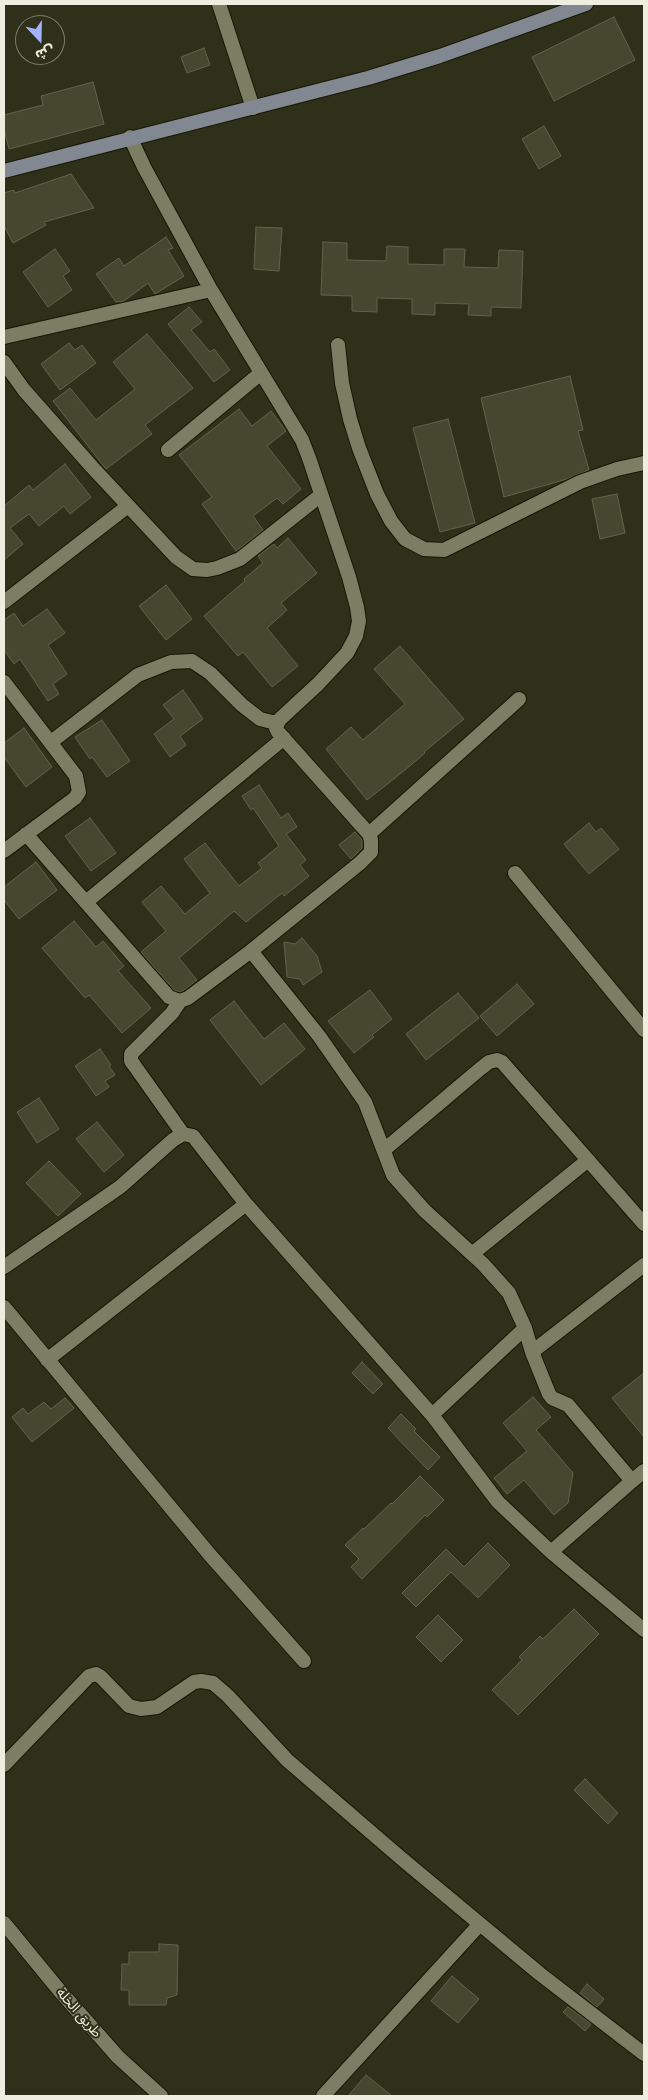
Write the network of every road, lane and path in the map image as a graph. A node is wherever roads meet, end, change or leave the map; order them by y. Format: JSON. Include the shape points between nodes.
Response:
{"nodes":[{"id":1,"x":219,"y":4,"type":"edge"},
{"id":2,"x":586,"y":4,"type":"edge"},
{"id":3,"x":253,"y":108,"type":"junction"},
{"id":4,"x":130,"y":138,"type":"junction"},
{"id":5,"x":4,"y":170,"type":"edge"},
{"id":6,"x":211,"y":290,"type":"junction"},
{"id":7,"x":4,"y":337,"type":"edge"},
{"id":8,"x":338,"y":345,"type":"dead end"},
{"id":9,"x":4,"y":362,"type":"edge"},
{"id":10,"x":261,"y":373,"type":"junction"},
{"id":11,"x":168,"y":450,"type":"dead end"},
{"id":12,"x":644,"y":462,"type":"edge"},
{"id":13,"x":321,"y":495,"type":"junction"},
{"id":14,"x":128,"y":506,"type":"junction"},
{"id":15,"x":4,"y":602,"type":"edge"},
{"id":16,"x":4,"y":682,"type":"edge"},
{"id":17,"x":519,"y":699,"type":"dead end"},
{"id":18,"x":276,"y":723,"type":"junction"},
{"id":19,"x":284,"y":738,"type":"junction"},
{"id":20,"x":51,"y":742,"type":"junction"},
{"id":21,"x":26,"y":834,"type":"junction"},
{"id":22,"x":369,"y":834,"type":"junction"},
{"id":23,"x":4,"y":851,"type":"edge"},
{"id":24,"x":515,"y":873,"type":"dead end"},
{"id":25,"x":86,"y":902,"type":"junction"},
{"id":26,"x":251,"y":951,"type":"junction"},
{"id":27,"x":180,"y":1001,"type":"junction"},
{"id":28,"x":644,"y":1030,"type":"edge"},
{"id":29,"x":183,"y":1134,"type":"junction"},
{"id":30,"x":384,"y":1150,"type":"junction"},
{"id":31,"x":588,"y":1160,"type":"junction"},
{"id":32,"x":246,"y":1204,"type":"junction"},
{"id":33,"x":644,"y":1224,"type":"edge"},
{"id":34,"x":472,"y":1254,"type":"junction"},
{"id":35,"x":644,"y":1265,"type":"edge"},
{"id":36,"x":4,"y":1267,"type":"edge"},
{"id":37,"x":4,"y":1307,"type":"edge"},
{"id":38,"x":526,"y":1328,"type":"junction"},
{"id":39,"x":532,"y":1352,"type":"junction"},
{"id":40,"x":47,"y":1360,"type":"junction"},
{"id":41,"x":432,"y":1415,"type":"junction"},
{"id":42,"x":644,"y":1471,"type":"edge"},
{"id":43,"x":632,"y":1481,"type":"junction"},
{"id":44,"x":551,"y":1552,"type":"junction"},
{"id":45,"x":644,"y":1630,"type":"edge"},
{"id":46,"x":304,"y":1660,"type":"dead end"},
{"id":47,"x":4,"y":1765,"type":"edge"},
{"id":48,"x":4,"y":1923,"type":"edge"},
{"id":49,"x":480,"y":1924,"type":"junction"},
{"id":50,"x":644,"y":2054,"type":"edge"},
{"id":51,"x":161,"y":2096,"type":"edge"},
{"id":52,"x":323,"y":2096,"type":"edge"}],
"edges":[{"from":1,"to":3,"type":"street"},
{"from":2,"to":3,"type":"main road","via":[[360,81]]},
{"from":3,"to":4,"type":"main road"},
{"from":4,"to":5,"type":"main road"},
{"from":4,"to":6,"type":"street"},
{"from":6,"to":7,"type":"street"},
{"from":6,"to":10,"type":"street"},
{"from":8,"to":12,"type":"street","via":[[350,419],[377,494],[405,539],[424,548],[444,550],[580,482]]},
{"from":9,"to":14,"type":"street","via":[[24,390]]},
{"from":10,"to":11,"type":"street"},
{"from":10,"to":13,"type":"street","via":[[302,440]]},
{"from":13,"to":14,"type":"street","via":[[240,559],[207,570],[193,569],[176,557]]},
{"from":13,"to":18,"type":"street","via":[[351,585],[359,621],[347,654]]},
{"from":14,"to":15,"type":"street"},
{"from":16,"to":20,"type":"street"},
{"from":17,"to":22,"type":"street"},
{"from":18,"to":19,"type":"street"},
{"from":18,"to":20,"type":"street","via":[[260,719],[210,672],[192,661],[171,662],[138,675]]},
{"from":19,"to":22,"type":"street"},
{"from":19,"to":25,"type":"street"},
{"from":20,"to":21,"type":"street","via":[[76,776],[79,792]]},
{"from":21,"to":23,"type":"street"},
{"from":21,"to":25,"type":"street"},
{"from":22,"to":26,"type":"street","via":[[371,852],[360,863]]},
{"from":24,"to":28,"type":"street"},
{"from":25,"to":27,"type":"street","via":[[169,997]]},
{"from":26,"to":27,"type":"street"},
{"from":26,"to":30,"type":"street","via":[[319,1036],[365,1102]]},
{"from":27,"to":29,"type":"street","via":[[131,1054],[134,1065]]},
{"from":29,"to":32,"type":"street","via":[[193,1136]]},
{"from":29,"to":36,"type":"street","via":[[120,1187]]},
{"from":30,"to":31,"type":"street","via":[[480,1069],[497,1060]]},
{"from":30,"to":34,"type":"street","via":[[393,1175],[408,1193]]},
{"from":31,"to":33,"type":"street"},
{"from":31,"to":34,"type":"street"},
{"from":32,"to":40,"type":"street"},
{"from":32,"to":41,"type":"street"},
{"from":34,"to":38,"type":"street","via":[[509,1293]]},
{"from":35,"to":39,"type":"street"},
{"from":37,"to":40,"type":"street"},
{"from":38,"to":39,"type":"street"},
{"from":38,"to":41,"type":"street"},
{"from":39,"to":43,"type":"street","via":[[552,1398],[568,1405]]},
{"from":40,"to":46,"type":"street","via":[[210,1555]]},
{"from":41,"to":44,"type":"street","via":[[498,1502]]},
{"from":42,"to":43,"type":"street"},
{"from":43,"to":44,"type":"street"},
{"from":44,"to":45,"type":"street"},
{"from":47,"to":49,"type":"street","via":[[89,1676],[96,1674],[101,1677],[129,1706],[141,1710],[157,1706],[194,1682],[213,1683],[287,1760]]},
{"from":48,"to":51,"type":"street","name":"طريق الخلة","via":[[118,2057]]},
{"from":49,"to":50,"type":"street"},
{"from":49,"to":52,"type":"street"}]}
